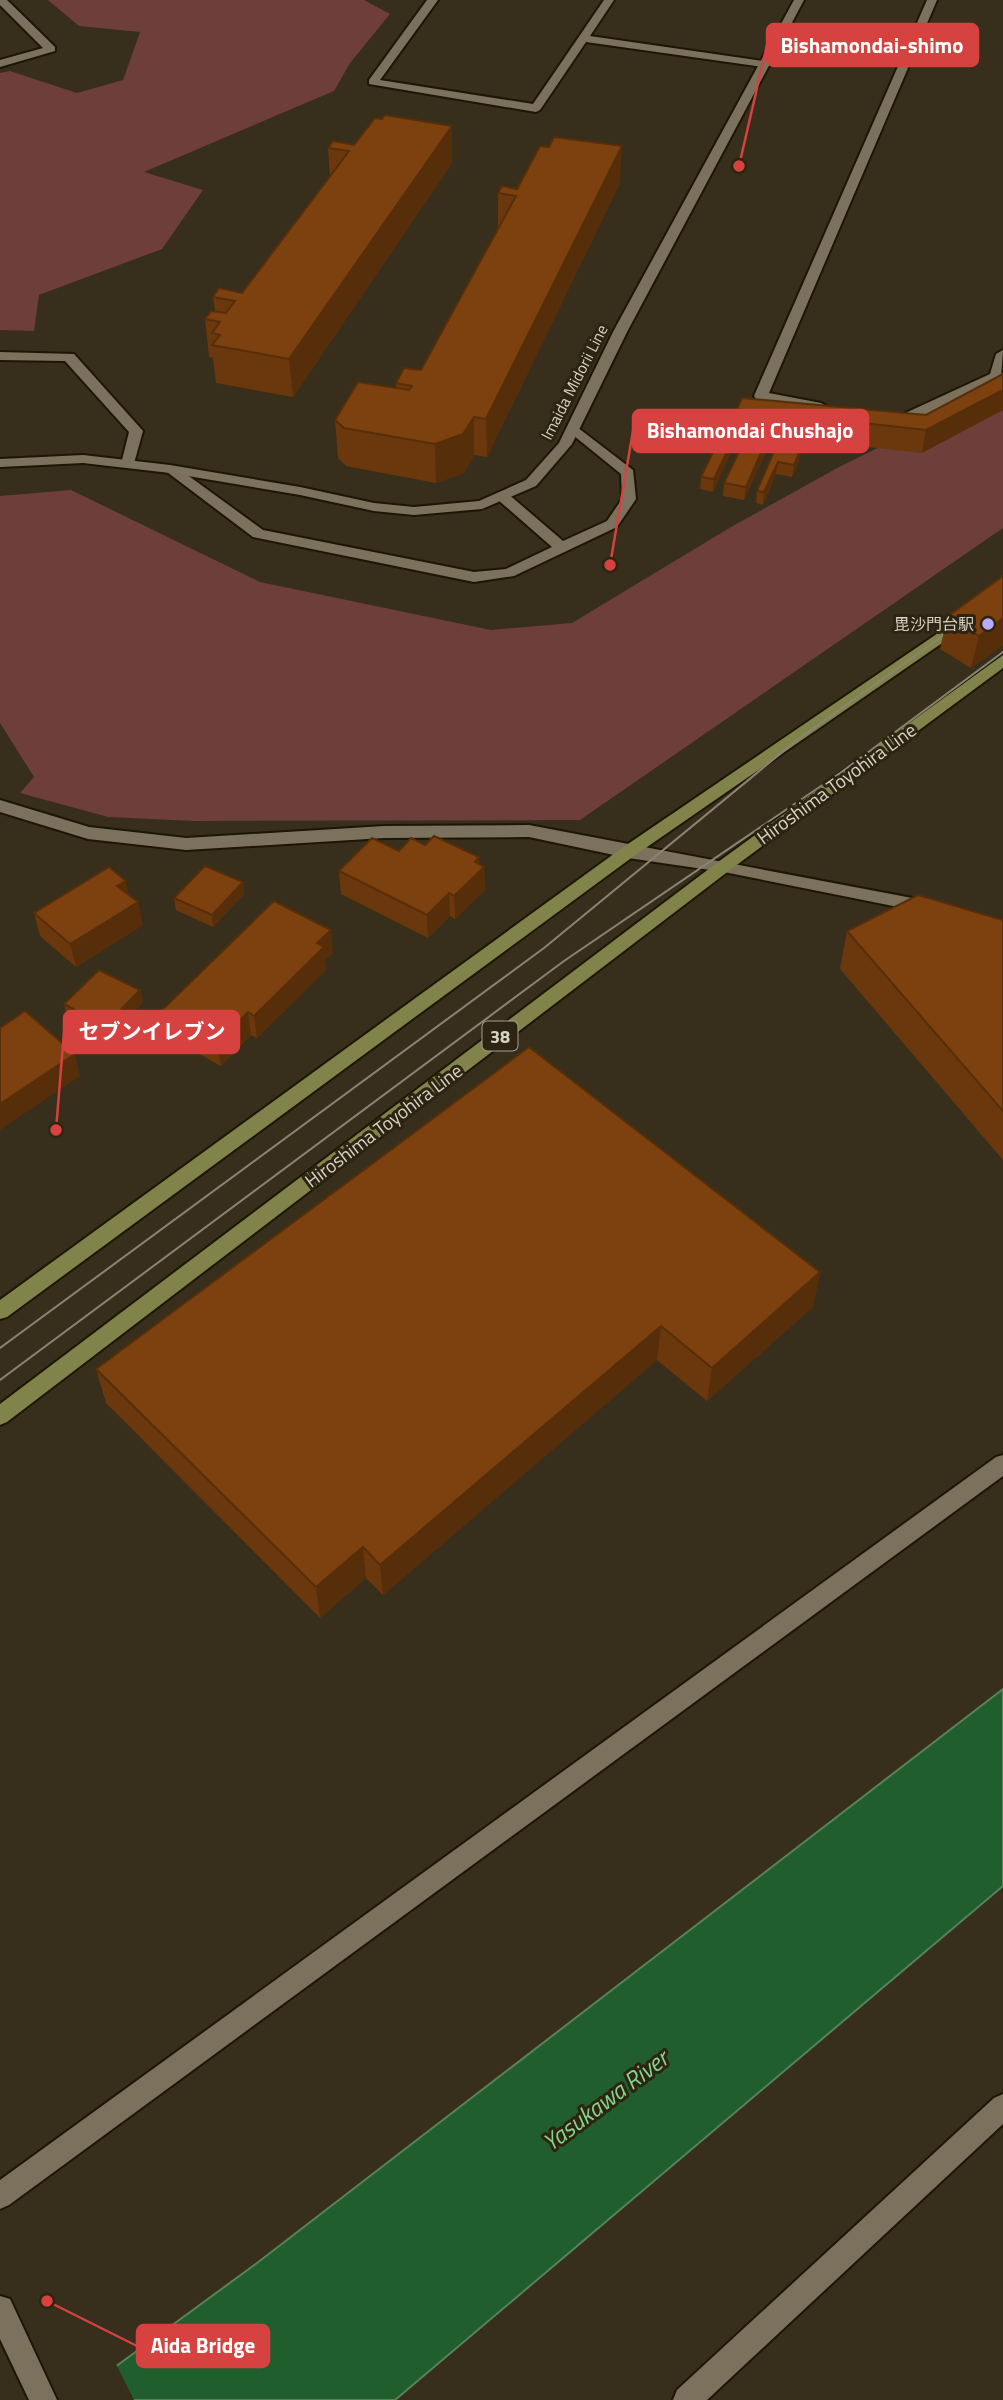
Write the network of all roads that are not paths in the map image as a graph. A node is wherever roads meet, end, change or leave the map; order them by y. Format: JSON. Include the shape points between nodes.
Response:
{"nodes":[{"id":1,"x":1,"y":0,"type":"edge"},
{"id":2,"x":433,"y":0,"type":"edge"},
{"id":3,"x":610,"y":0,"type":"edge"},
{"id":4,"x":799,"y":0,"type":"edge"},
{"id":5,"x":932,"y":0,"type":"edge"},
{"id":6,"x":582,"y":38,"type":"junction"},
{"id":7,"x":0,"y":64,"type":"edge"},
{"id":8,"x":763,"y":64,"type":"junction"},
{"id":9,"x":1003,"y":354,"type":"edge"},
{"id":10,"x":0,"y":356,"type":"edge"},
{"id":11,"x":838,"y":410,"type":"edge"},
{"id":12,"x":876,"y":417,"type":"edge"},
{"id":13,"x":573,"y":428,"type":"junction"},
{"id":14,"x":0,"y":463,"type":"edge"},
{"id":15,"x":128,"y":464,"type":"junction"},
{"id":16,"x":170,"y":469,"type":"junction"},
{"id":17,"x":502,"y":496,"type":"junction"},
{"id":18,"x":562,"y":548,"type":"junction"},
{"id":19,"x":1003,"y":594,"type":"edge"},
{"id":20,"x":1003,"y":660,"type":"edge"},
{"id":21,"x":0,"y":806,"type":"edge"},
{"id":22,"x":628,"y":852,"type":"junction"},
{"id":23,"x":724,"y":866,"type":"junction"},
{"id":24,"x":944,"y":911,"type":"edge"},
{"id":25,"x":0,"y":1311,"type":"edge"},
{"id":26,"x":0,"y":1416,"type":"edge"},
{"id":27,"x":1003,"y":1464,"type":"edge"},
{"id":28,"x":1003,"y":2107,"type":"edge"},
{"id":29,"x":0,"y":2196,"type":"edge"},
{"id":30,"x":0,"y":2309,"type":"edge"},
{"id":31,"x":43,"y":2400,"type":"edge"},
{"id":32,"x":687,"y":2400,"type":"edge"}],
"edges":[{"from":1,"to":7,"type":"street","via":[[51,49]]},
{"from":2,"to":6,"type":"street","via":[[373,82],[536,108]]},
{"from":3,"to":6,"type":"street"},
{"from":4,"to":8,"type":"street","name":"Imaida Midorii Line"},
{"from":5,"to":11,"type":"street","via":[[761,396]]},
{"from":6,"to":8,"type":"street"},
{"from":8,"to":13,"type":"street","name":"Imaida Midorii Line"},
{"from":9,"to":12,"type":"street","via":[[996,376],[902,422]]},
{"from":10,"to":15,"type":"street","via":[[69,357],[136,431]]},
{"from":13,"to":17,"type":"street","name":"Imaida Midorii Line","via":[[531,483]]},
{"from":13,"to":18,"type":"street","via":[[628,473],[629,499],[612,524]]},
{"from":14,"to":15,"type":"street","name":"Imaida Midorii Line","via":[[83,459]]},
{"from":15,"to":16,"type":"street","name":"Imaida Midorii Line"},
{"from":16,"to":17,"type":"street","name":"Imaida Midorii Line","via":[[374,508],[414,511],[482,505]]},
{"from":16,"to":18,"type":"street","via":[[258,534],[474,577],[509,573]]},
{"from":17,"to":18,"type":"street"},
{"from":19,"to":22,"type":"main road"},
{"from":20,"to":23,"type":"main road","name":"Hiroshima Toyohira Line","number":"38"},
{"from":21,"to":22,"type":"street","via":[[88,832],[186,844],[384,832],[529,831]]},
{"from":22,"to":23,"type":"street"},
{"from":22,"to":25,"type":"main road"},
{"from":23,"to":24,"type":"street"},
{"from":23,"to":26,"type":"main road","name":"Hiroshima Toyohira Line","number":"38"},
{"from":27,"to":29,"type":"street"},
{"from":28,"to":32,"type":"street"},
{"from":30,"to":31,"type":"street"}]}
